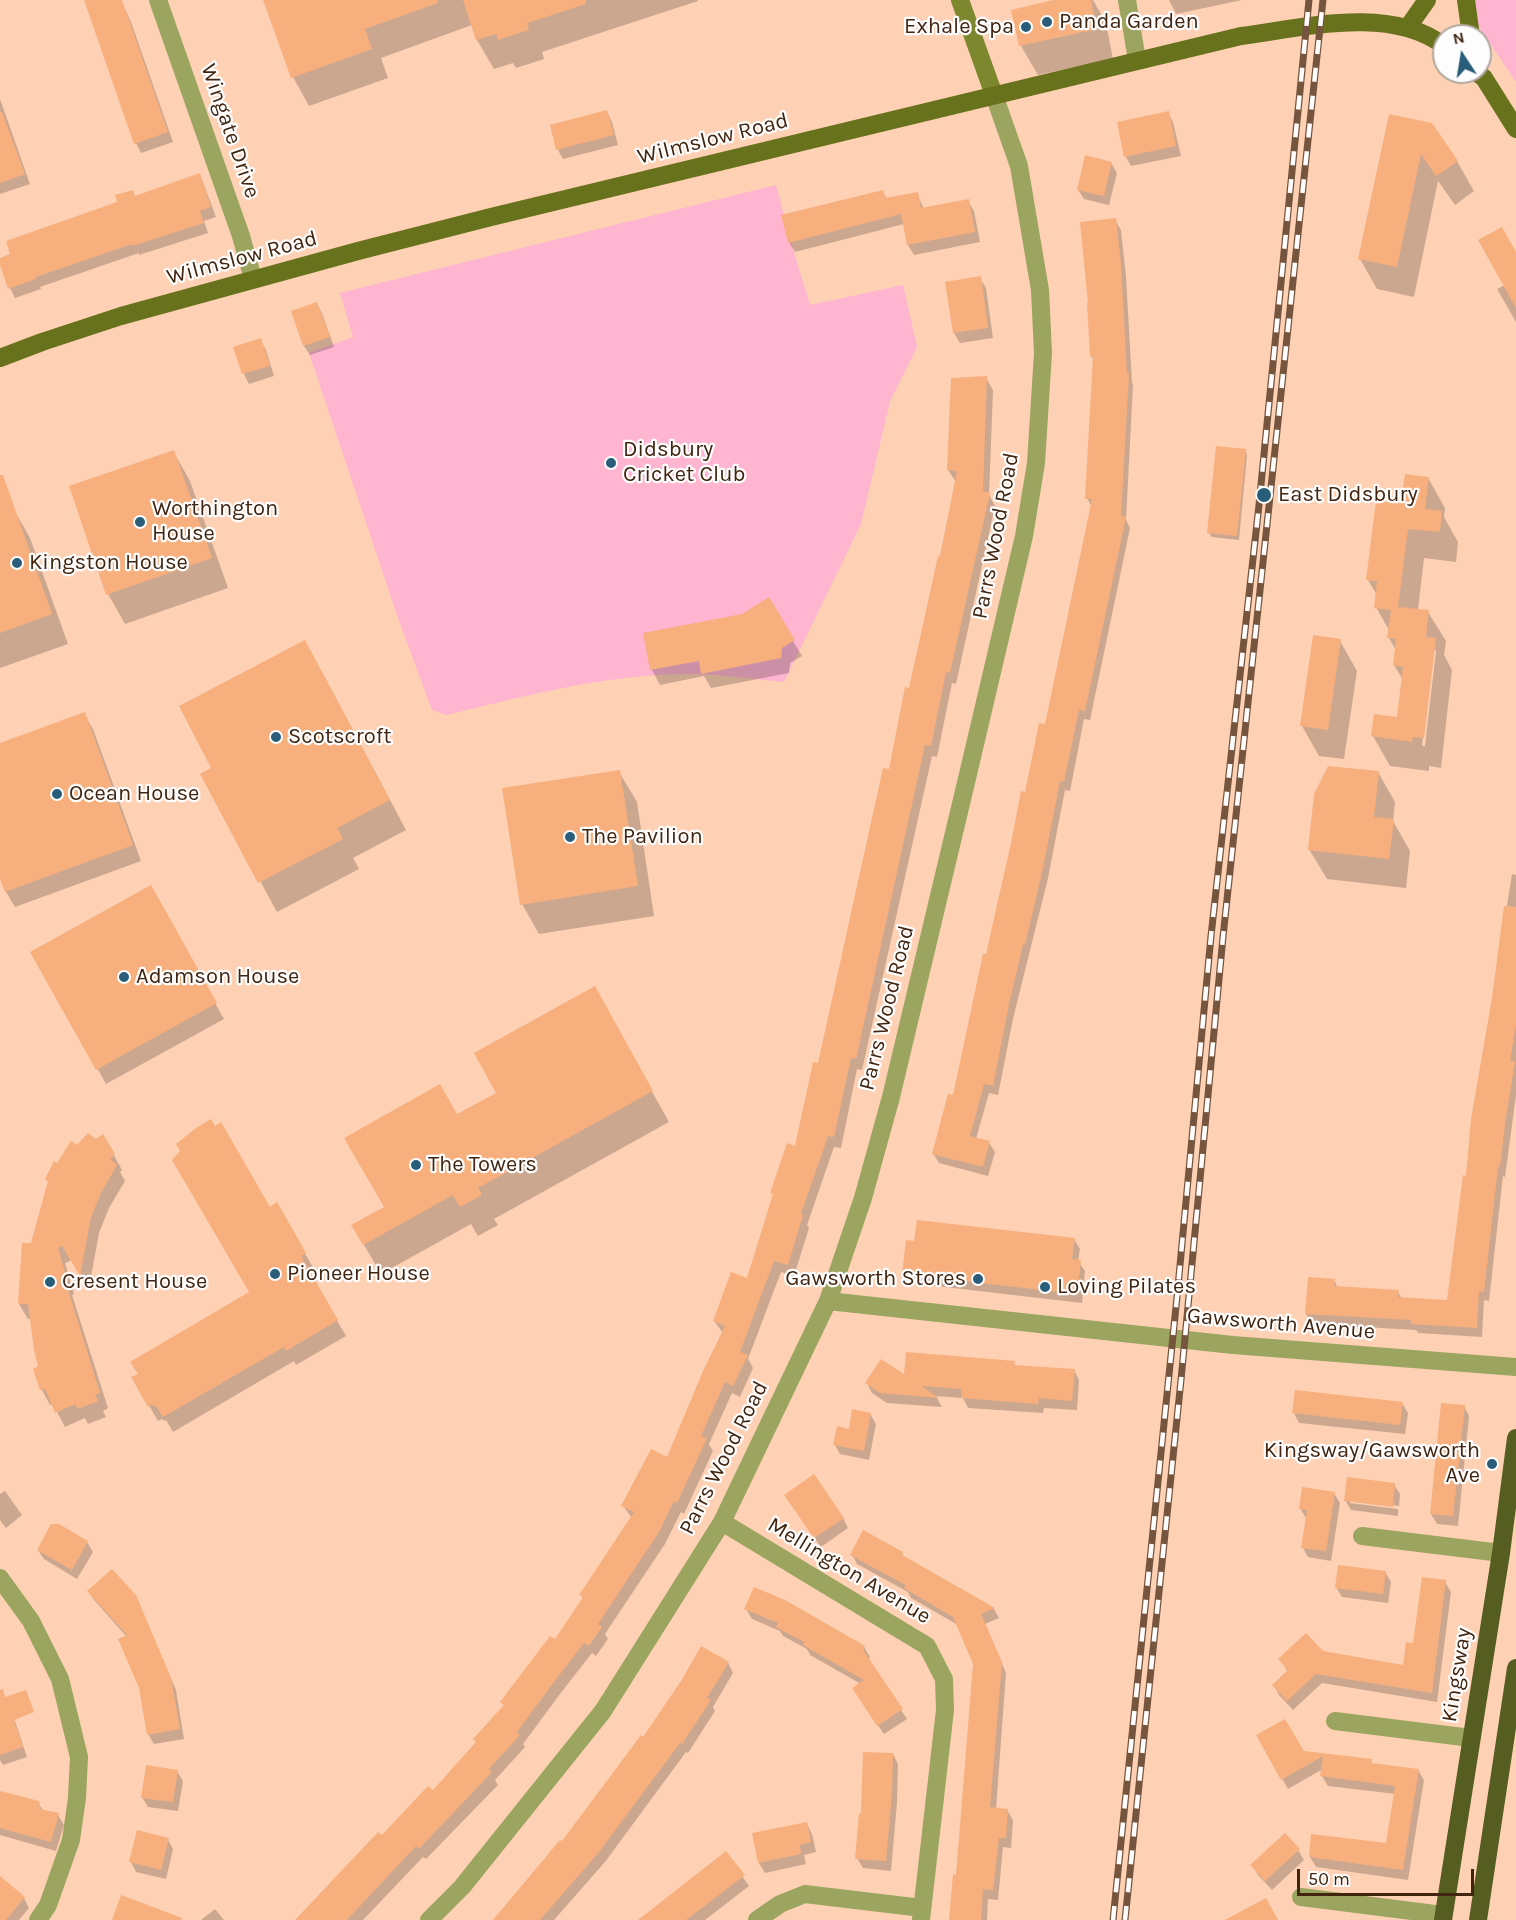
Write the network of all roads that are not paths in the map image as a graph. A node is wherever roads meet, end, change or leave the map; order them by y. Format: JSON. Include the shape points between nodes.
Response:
{"nodes":[{"id":1,"x":158,"y":0,"type":"edge"},
{"id":2,"x":960,"y":0,"type":"edge"},
{"id":3,"x":1127,"y":0,"type":"edge"},
{"id":4,"x":1427,"y":0,"type":"edge"},
{"id":5,"x":1466,"y":0,"type":"edge"},
{"id":6,"x":1469,"y":24,"type":"edge"},
{"id":7,"x":1408,"y":27,"type":"junction"},
{"id":8,"x":1432,"y":40,"type":"edge"},
{"id":9,"x":1137,"y":60,"type":"junction"},
{"id":10,"x":1488,"y":84,"type":"edge"},
{"id":11,"x":994,"y":95,"type":"junction"},
{"id":12,"x":1516,"y":129,"type":"edge"},
{"id":13,"x":253,"y":279,"type":"junction"},
{"id":14,"x":0,"y":358,"type":"edge"},
{"id":15,"x":828,"y":1301,"type":"junction"},
{"id":16,"x":1516,"y":1367,"type":"edge"},
{"id":17,"x":1516,"y":1438,"type":"edge"},
{"id":18,"x":722,"y":1522,"type":"junction"},
{"id":19,"x":1362,"y":1536,"type":"dead end"},
{"id":20,"x":1501,"y":1553,"type":"junction"},
{"id":21,"x":0,"y":1578,"type":"edge"},
{"id":22,"x":1516,"y":1668,"type":"edge"},
{"id":23,"x":1335,"y":1721,"type":"dead end"},
{"id":24,"x":1471,"y":1738,"type":"junction"},
{"id":25,"x":1301,"y":1897,"type":"dead end"},
{"id":26,"x":922,"y":1914,"type":"edge"},
{"id":27,"x":1443,"y":1918,"type":"edge"},
{"id":28,"x":38,"y":1920,"type":"edge"},
{"id":29,"x":429,"y":1920,"type":"edge"},
{"id":30,"x":757,"y":1920,"type":"edge"},
{"id":31,"x":1478,"y":1920,"type":"edge"}],
"edges":[{"from":1,"to":13,"type":"street","name":"Wingate Drive"},
{"from":2,"to":11,"type":"street","name":"Parrs Wood Road"},
{"from":3,"to":9,"type":"street"},
{"from":4,"to":7,"type":"main road"},
{"from":5,"to":6,"type":"main road"},
{"from":7,"to":8,"type":"main road","name":"Wilmslow Road"},
{"from":7,"to":9,"type":"main road","name":"Wilmslow Road","via":[[1367,22],[1321,25],[1241,36]]},
{"from":9,"to":11,"type":"main road","name":"Wilmslow Road"},
{"from":10,"to":12,"type":"main road"},
{"from":11,"to":13,"type":"main road","name":"Wilmslow Road"},
{"from":11,"to":15,"type":"street","name":"Parrs Wood Road","via":[[1019,166],[1040,290],[1042,353],[1036,463],[1024,536],[891,1097],[863,1198]]},
{"from":13,"to":14,"type":"main road","name":"Wilmslow Road","via":[[111,319]]},
{"from":15,"to":16,"type":"street","name":"Gawsworth Avenue","via":[[1233,1345]]},
{"from":15,"to":18,"type":"street","name":"Parrs Wood Road"},
{"from":17,"to":20,"type":"highway","name":"Kingsway"},
{"from":18,"to":26,"type":"street","name":"Mellington Avenue","via":[[927,1646],[945,1679],[945,1710]]},
{"from":18,"to":29,"type":"street","name":"Parrs Wood Road","via":[[603,1712],[462,1887]]},
{"from":19,"to":20,"type":"street"},
{"from":20,"to":24,"type":"highway","name":"Kingsway"},
{"from":21,"to":28,"type":"street","via":[[31,1621],[60,1679],[79,1757],[71,1840],[48,1905]]},
{"from":22,"to":31,"type":"highway"},
{"from":23,"to":24,"type":"street"},
{"from":24,"to":27,"type":"highway","name":"Kingsway"},
{"from":25,"to":27,"type":"street"},
{"from":26,"to":30,"type":"street","via":[[805,1894],[780,1904]]}]}
